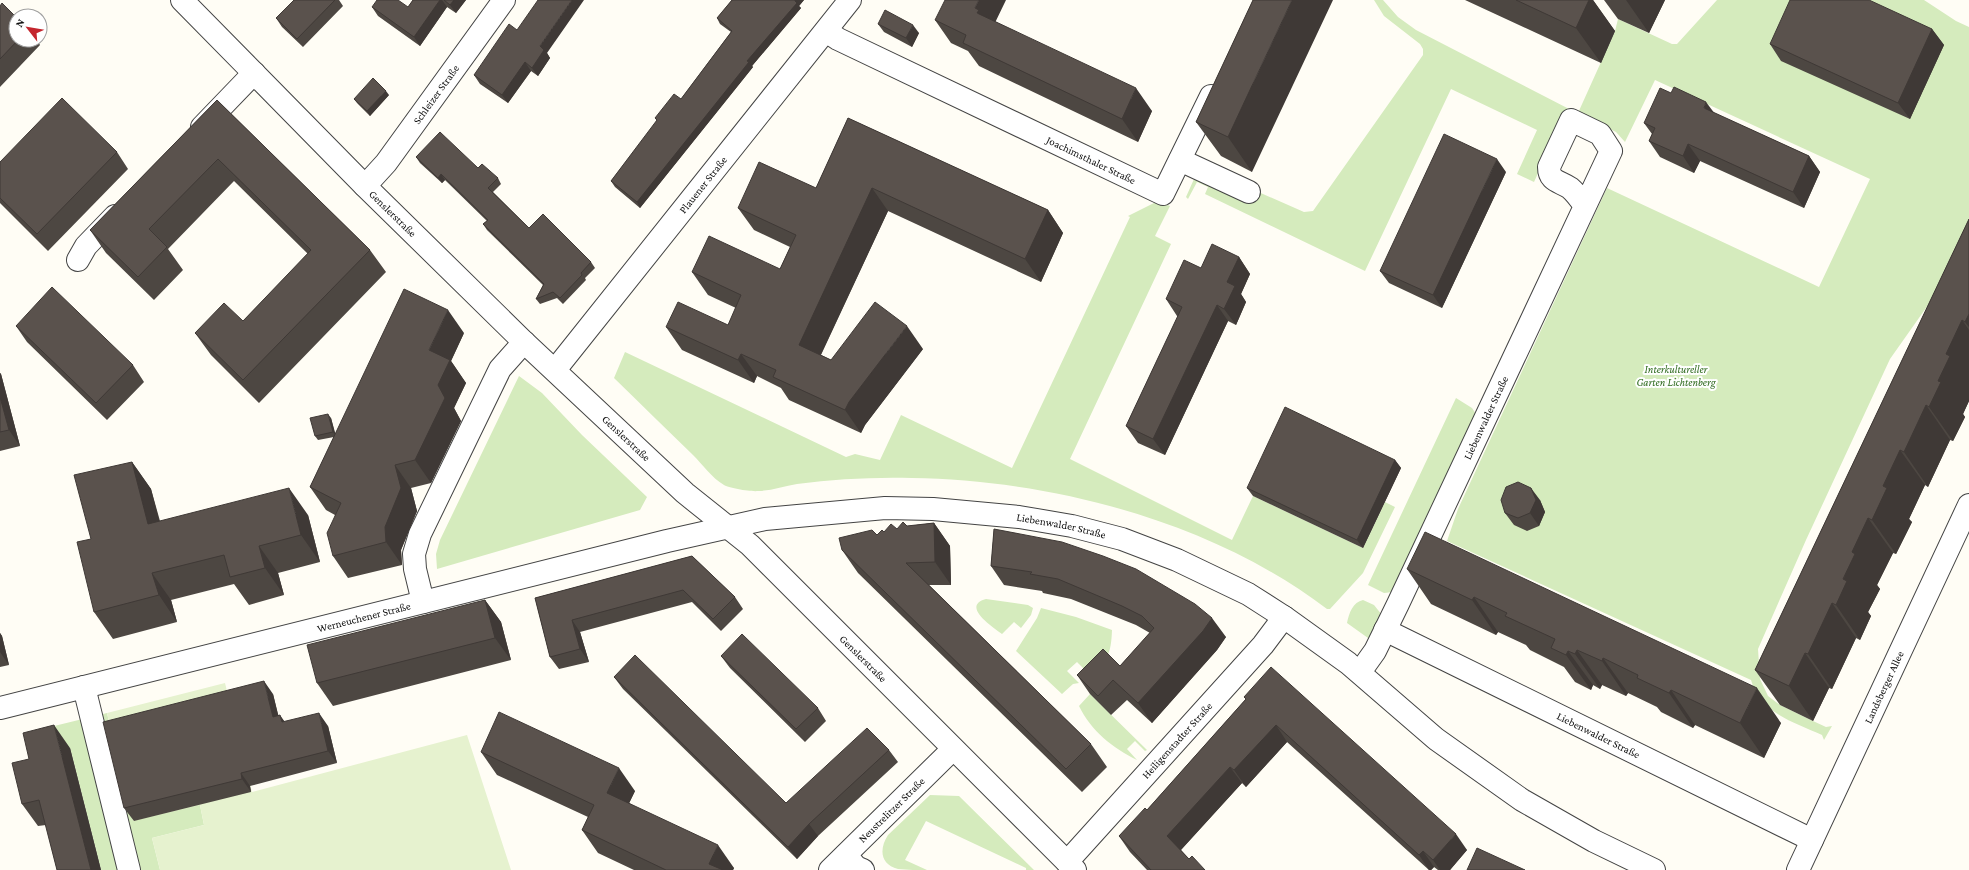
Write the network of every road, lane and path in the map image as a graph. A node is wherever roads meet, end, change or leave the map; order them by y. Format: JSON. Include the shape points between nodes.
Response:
{"nodes":[{"id":1,"x":182,"y":0,"type":"edge"},
{"id":2,"x":504,"y":0,"type":"edge"},
{"id":3,"x":850,"y":0,"type":"edge"},
{"id":4,"x":826,"y":31,"type":"junction"},
{"id":5,"x":254,"y":73,"type":"junction"},
{"id":6,"x":1220,"y":76,"type":"edge"},
{"id":7,"x":185,"y":144,"type":"edge"},
{"id":8,"x":1180,"y":160,"type":"junction"},
{"id":9,"x":365,"y":186,"type":"junction"},
{"id":10,"x":1250,"y":192,"type":"dead end"},
{"id":11,"x":130,"y":201,"type":"edge"},
{"id":12,"x":1585,"y":206,"type":"dead end"},
{"id":13,"x":78,"y":260,"type":"dead end"},
{"id":14,"x":524,"y":342,"type":"junction"},
{"id":15,"x":555,"y":370,"type":"junction"},
{"id":16,"x":1969,"y":505,"type":"edge"},
{"id":17,"x":728,"y":528,"type":"junction"},
{"id":18,"x":423,"y":602,"type":"junction"},
{"id":19,"x":1284,"y":617,"type":"junction"},
{"id":20,"x":1385,"y":630,"type":"junction"},
{"id":21,"x":1360,"y":672,"type":"junction"},
{"id":22,"x":84,"y":687,"type":"junction"},
{"id":23,"x":0,"y":708,"type":"edge"},
{"id":24,"x":953,"y":748,"type":"junction"},
{"id":25,"x":1812,"y":840,"type":"junction"},
{"id":26,"x":846,"y":855,"type":"junction"},
{"id":27,"x":1071,"y":866,"type":"edge"},
{"id":28,"x":129,"y":870,"type":"edge"},
{"id":29,"x":830,"y":870,"type":"edge"},
{"id":30,"x":863,"y":870,"type":"edge"},
{"id":31,"x":1654,"y":870,"type":"edge"},
{"id":32,"x":1798,"y":870,"type":"edge"}],
"edges":[{"from":1,"to":5,"type":"street","name":"Genslerstraße"},
{"from":2,"to":9,"type":"street","name":"Schleizer Straße","via":[[386,163]]},
{"from":3,"to":4,"type":"street","name":"Plauener Straße"},
{"from":4,"to":8,"type":"street","name":"Joachimsthaler Straße","via":[[838,40],[1163,194]]},
{"from":4,"to":15,"type":"street","name":"Plauener Straße"},
{"from":5,"to":7,"type":"street"},
{"from":5,"to":9,"type":"street","name":"Genslerstraße"},
{"from":6,"to":8,"type":"street","name":"Joachimsthaler Straße"},
{"from":8,"to":10,"type":"street"},
{"from":9,"to":14,"type":"street","name":"Genslerstraße"},
{"from":11,"to":13,"type":"street","via":[[86,246]]},
{"from":12,"to":20,"type":"street","name":"Liebenwalder Straße"},
{"from":14,"to":15,"type":"street","name":"Genslerstraße"},
{"from":14,"to":18,"type":"street","via":[[500,369],[420,534],[414,554]]},
{"from":15,"to":17,"type":"street","name":"Genslerstraße","via":[[685,493]]},
{"from":16,"to":25,"type":"street","name":"Landsberger Allee"},
{"from":17,"to":18,"type":"street","name":"Werneuchener Straße"},
{"from":17,"to":19,"type":"street","name":"Liebenwalder Straße","via":[[765,519],[885,508],[933,509],[1072,526],[1122,540],[1177,560],[1248,594]]},
{"from":17,"to":24,"type":"street","name":"Genslerstraße","via":[[750,545]]},
{"from":18,"to":22,"type":"street","name":"Werneuchener Straße"},
{"from":19,"to":21,"type":"street","name":"Liebenwalder Straße"},
{"from":19,"to":27,"type":"street","name":"Heiligenstadter Straße"},
{"from":20,"to":21,"type":"street","name":"Liebenwalder Straße","via":[[1375,651]]},
{"from":20,"to":25,"type":"street","name":"Liebenwalder Straße"},
{"from":21,"to":31,"type":"street","name":"Liebenwalder Straße","via":[[1436,739],[1522,800],[1594,841]]},
{"from":22,"to":23,"type":"street","name":"Werneuchener Straße"},
{"from":22,"to":28,"type":"street"},
{"from":24,"to":26,"type":"street","name":"Neustrelitzer Straße"},
{"from":24,"to":27,"type":"street","name":"Genslerstraße"},
{"from":25,"to":32,"type":"street","name":"Landsberger Allee"},
{"from":26,"to":29,"type":"street","name":"Neustrelitzer Straße"},
{"from":26,"to":30,"type":"street","via":[[856,867]]}]}
